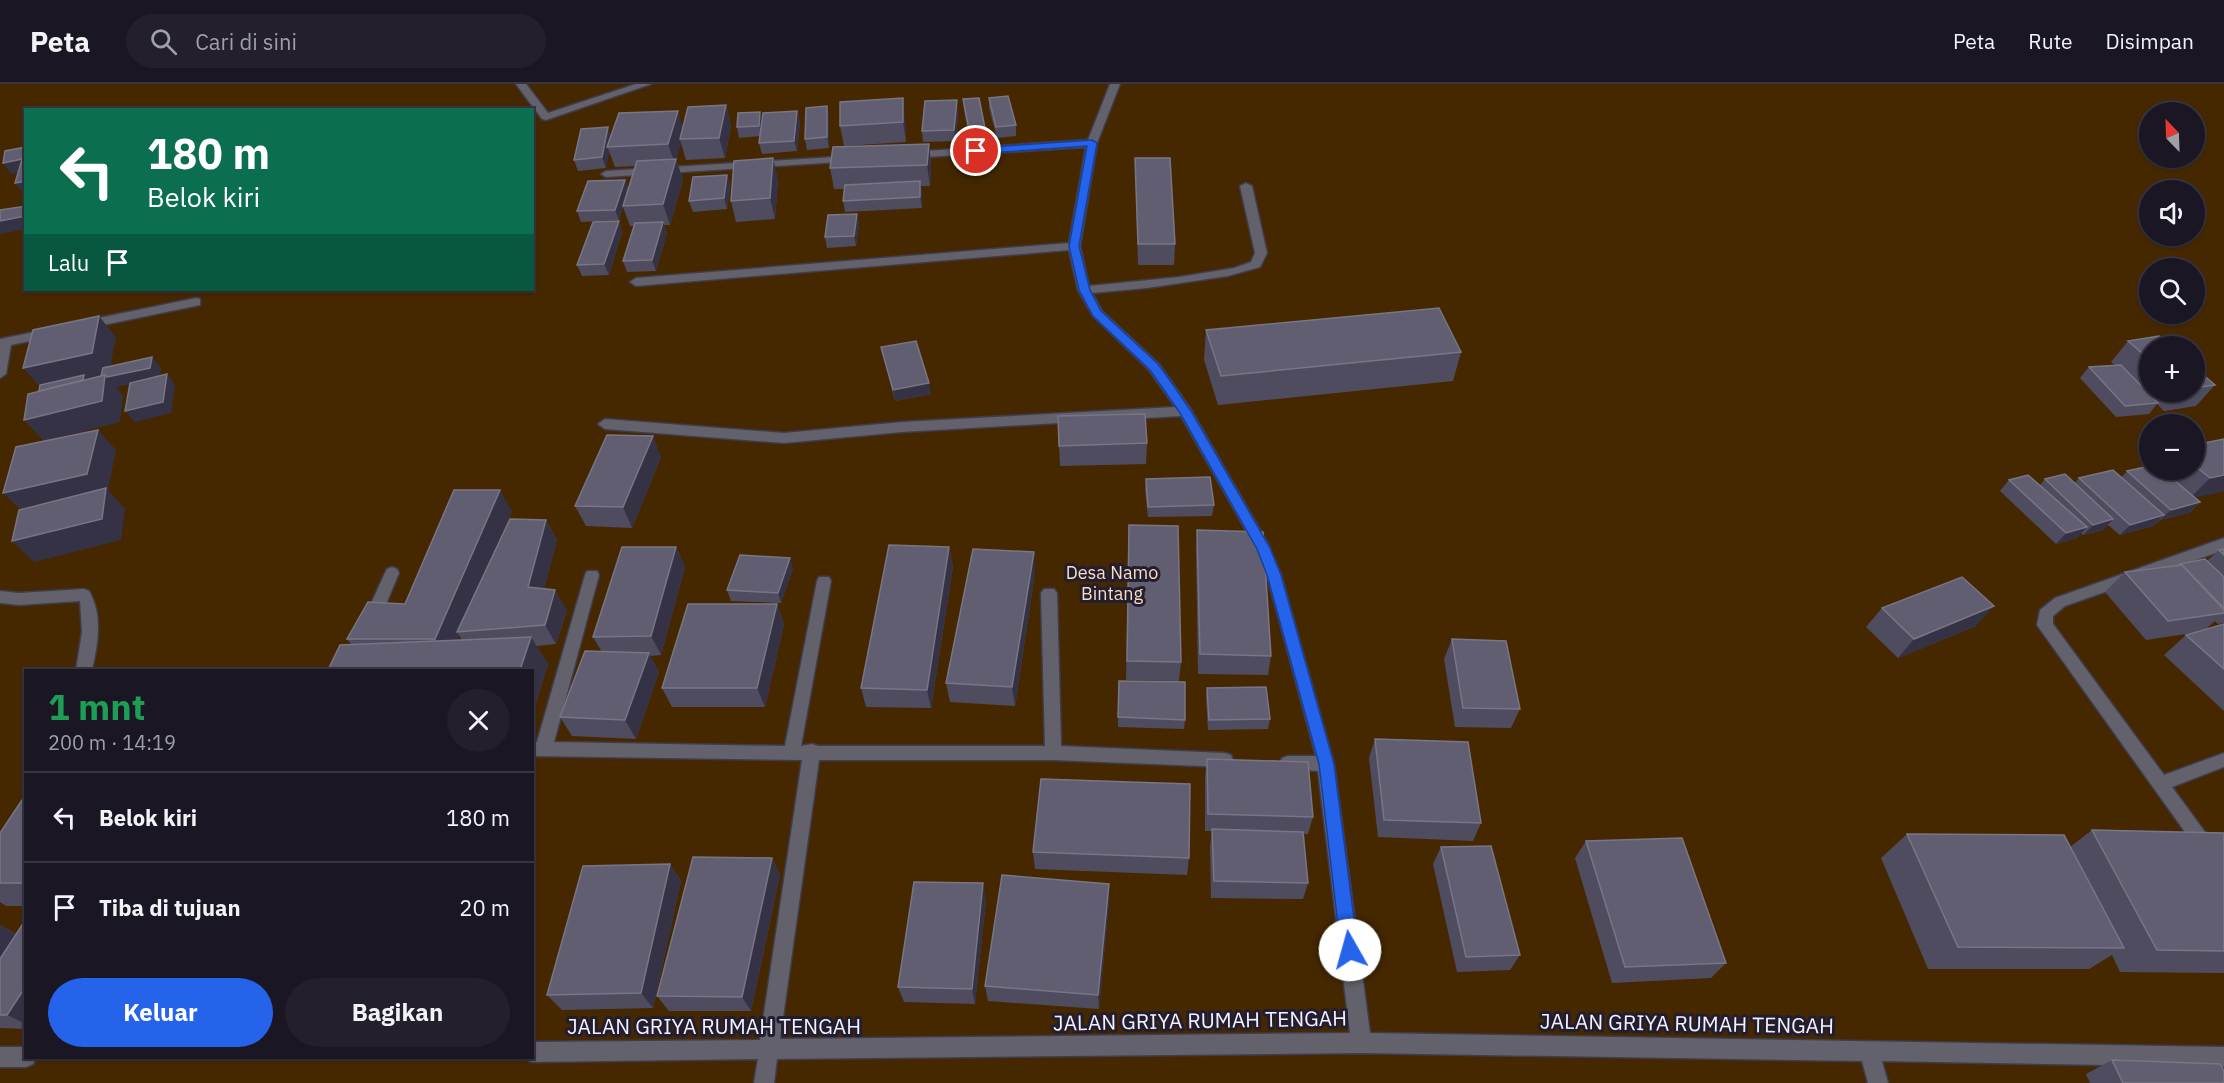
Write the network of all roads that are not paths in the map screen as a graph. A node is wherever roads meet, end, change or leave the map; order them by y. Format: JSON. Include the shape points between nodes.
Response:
{"nodes":[{"id":1,"x":521,"y":84,"type":"edge"},
{"id":2,"x":646,"y":84,"type":"edge"},
{"id":3,"x":1115,"y":84,"type":"edge"},
{"id":4,"x":1092,"y":143,"type":"junction"},
{"id":5,"x":902,"y":155,"type":"edge"},
{"id":6,"x":867,"y":158,"type":"edge"},
{"id":7,"x":606,"y":174,"type":"dead end"},
{"id":8,"x":1246,"y":186,"type":"dead end"},
{"id":9,"x":1074,"y":246,"type":"junction"},
{"id":10,"x":636,"y":282,"type":"dead end"},
{"id":11,"x":1084,"y":290,"type":"junction"},
{"id":12,"x":196,"y":302,"type":"dead end"},
{"id":13,"x":2,"y":342,"type":"edge"},
{"id":14,"x":0,"y":374,"type":"edge"},
{"id":15,"x":1185,"y":411,"type":"junction"},
{"id":16,"x":606,"y":424,"type":"dead end"},
{"id":17,"x":2224,"y":544,"type":"edge"},
{"id":18,"x":392,"y":573,"type":"dead end"},
{"id":19,"x":592,"y":575,"type":"dead end"},
{"id":20,"x":824,"y":581,"type":"dead end"},
{"id":21,"x":1048,"y":593,"type":"dead end"},
{"id":22,"x":0,"y":597,"type":"edge"},
{"id":23,"x":364,"y":638,"type":"edge"},
{"id":24,"x":84,"y":669,"type":"edge"},
{"id":25,"x":538,"y":748,"type":"edge"},
{"id":26,"x":792,"y":752,"type":"junction"},
{"id":27,"x":812,"y":752,"type":"junction"},
{"id":28,"x":1053,"y":753,"type":"junction"},
{"id":29,"x":2224,"y":760,"type":"edge"},
{"id":30,"x":1243,"y":761,"type":"edge"},
{"id":31,"x":1267,"y":762,"type":"edge"},
{"id":32,"x":1326,"y":764,"type":"junction"},
{"id":33,"x":2160,"y":784,"type":"junction"},
{"id":34,"x":2224,"y":872,"type":"edge"},
{"id":35,"x":1361,"y":1043,"type":"junction"},
{"id":36,"x":767,"y":1051,"type":"junction"},
{"id":37,"x":1869,"y":1051,"type":"junction"},
{"id":38,"x":534,"y":1052,"type":"edge"},
{"id":39,"x":24,"y":1057,"type":"edge"},
{"id":40,"x":2224,"y":1057,"type":"edge"},
{"id":41,"x":0,"y":1058,"type":"edge"},
{"id":42,"x":764,"y":1083,"type":"edge"},
{"id":43,"x":1878,"y":1083,"type":"edge"}],
"edges":[{"from":1,"to":2,"type":"street","via":[[546,117]]},
{"from":3,"to":4,"type":"street"},
{"from":4,"to":5,"type":"street"},
{"from":4,"to":9,"type":"street"},
{"from":6,"to":7,"type":"street"},
{"from":8,"to":11,"type":"street","via":[[1261,253],[1256,264],[1188,279]]},
{"from":9,"to":10,"type":"street"},
{"from":9,"to":11,"type":"street"},
{"from":11,"to":15,"type":"street","via":[[1097,313],[1154,367]]},
{"from":12,"to":13,"type":"street"},
{"from":13,"to":14,"type":"street"},
{"from":15,"to":16,"type":"street","via":[[902,427],[784,438]]},
{"from":15,"to":32,"type":"street","via":[[1263,548],[1274,575]]},
{"from":17,"to":33,"type":"street","via":[[2060,602],[2045,614],[2051,636]]},
{"from":18,"to":23,"type":"street"},
{"from":19,"to":25,"type":"street"},
{"from":20,"to":26,"type":"street"},
{"from":21,"to":28,"type":"street"},
{"from":22,"to":24,"type":"street","via":[[84,595],[89,604],[90,640]]},
{"from":25,"to":26,"type":"street"},
{"from":26,"to":27,"type":"street"},
{"from":27,"to":28,"type":"street"},
{"from":27,"to":36,"type":"street"},
{"from":28,"to":30,"type":"street"},
{"from":29,"to":33,"type":"street"},
{"from":31,"to":32,"type":"street"},
{"from":32,"to":35,"type":"street"},
{"from":33,"to":34,"type":"street"},
{"from":35,"to":36,"type":"street","name":"JALAN GRIYA RUMAH TENGAH"},
{"from":35,"to":37,"type":"street","name":"JALAN GRIYA RUMAH TENGAH"},
{"from":36,"to":38,"type":"street","name":"JALAN GRIYA RUMAH TENGAH"},
{"from":36,"to":42,"type":"street"},
{"from":37,"to":40,"type":"street","name":"JALAN GRIYA RUMAH TENGAH"},
{"from":37,"to":43,"type":"street"},
{"from":39,"to":41,"type":"street"}]}
